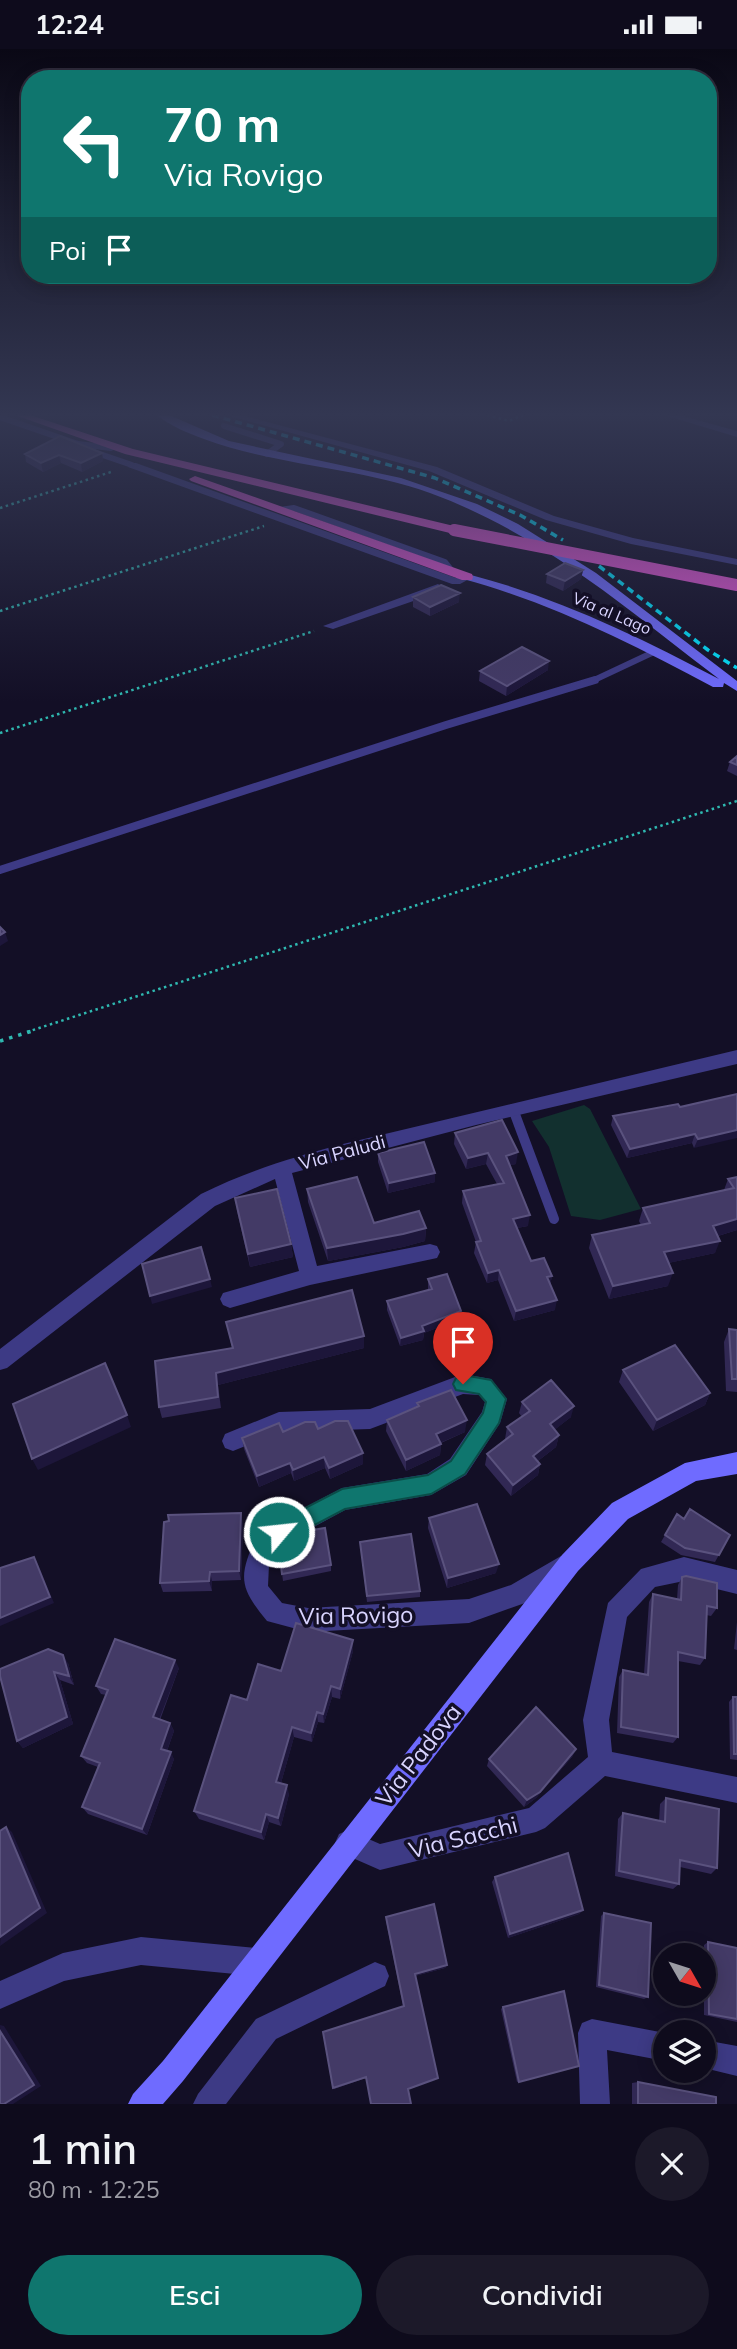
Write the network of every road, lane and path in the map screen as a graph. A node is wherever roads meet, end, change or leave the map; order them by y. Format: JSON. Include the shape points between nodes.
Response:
{"nodes":[{"id":1,"x":270,"y":511,"type":"edge"},
{"id":2,"x":375,"y":511,"type":"edge"},
{"id":3,"x":389,"y":511,"type":"edge"},
{"id":4,"x":483,"y":511,"type":"edge"},
{"id":5,"x":533,"y":511,"type":"edge"},
{"id":6,"x":281,"y":515,"type":"junction"},
{"id":7,"x":456,"y":528,"type":"junction"},
{"id":8,"x":737,"y":562,"type":"edge"},
{"id":9,"x":459,"y":577,"type":"junction"},
{"id":10,"x":737,"y":579,"type":"edge"},
{"id":11,"x":737,"y":585,"type":"edge"},
{"id":12,"x":0,"y":611,"type":"edge"},
{"id":13,"x":644,"y":617,"type":"junction"},
{"id":14,"x":329,"y":626,"type":"joint"},
{"id":15,"x":657,"y":628,"type":"junction"},
{"id":16,"x":633,"y":640,"type":"junction"},
{"id":17,"x":656,"y":651,"type":"junction"},
{"id":18,"x":737,"y":687,"type":"edge"},
{"id":19,"x":737,"y":694,"type":"edge"},
{"id":20,"x":0,"y":733,"type":"edge"},
{"id":21,"x":737,"y":801,"type":"edge"},
{"id":22,"x":0,"y":870,"type":"edge"},
{"id":23,"x":0,"y":1041,"type":"edge"},
{"id":24,"x":737,"y":1058,"type":"edge"},
{"id":25,"x":513,"y":1109,"type":"junction"},
{"id":26,"x":281,"y":1168,"type":"junction"},
{"id":27,"x":554,"y":1219,"type":"dead end"},
{"id":28,"x":430,"y":1252,"type":"dead end"},
{"id":29,"x":310,"y":1276,"type":"junction"},
{"id":30,"x":230,"y":1299,"type":"dead end"},
{"id":31,"x":0,"y":1361,"type":"edge"},
{"id":32,"x":233,"y":1441,"type":"dead end"},
{"id":33,"x":737,"y":1463,"type":"edge"},
{"id":34,"x":570,"y":1563,"type":"junction"},
{"id":35,"x":737,"y":1582,"type":"edge"},
{"id":36,"x":601,"y":1762,"type":"junction"},
{"id":37,"x":737,"y":1790,"type":"edge"},
{"id":38,"x":348,"y":1843,"type":"junction"},
{"id":39,"x":257,"y":1962,"type":"junction"},
{"id":40,"x":375,"y":1976,"type":"dead end"},
{"id":41,"x":0,"y":1995,"type":"edge"},
{"id":42,"x":653,"y":2045,"type":"edge"},
{"id":43,"x":716,"y":2057,"type":"edge"},
{"id":44,"x":737,"y":2061,"type":"edge"},
{"id":45,"x":143,"y":2104,"type":"edge"},
{"id":46,"x":208,"y":2104,"type":"edge"},
{"id":47,"x":595,"y":2104,"type":"edge"}],
"edges":[{"from":1,"to":6,"type":"highway"},
{"from":2,"to":7,"type":"highway"},
{"from":3,"to":7,"type":"highway"},
{"from":4,"to":13,"type":"main road","via":[[528,534]]},
{"from":5,"to":8,"type":"street","via":[[631,541]]},
{"from":6,"to":9,"type":"highway"},
{"from":6,"to":12,"type":"path"},
{"from":7,"to":10,"type":"highway"},
{"from":7,"to":11,"type":"highway","bridge":true},
{"from":9,"to":14,"type":"street"},
{"from":9,"to":16,"type":"main road","name":"Via al Lago","via":[[500,585]]},
{"from":13,"to":15,"type":"main road"},
{"from":13,"to":16,"type":"main road","via":[[642,633]]},
{"from":14,"to":20,"type":"path"},
{"from":15,"to":17,"type":"main road"},
{"from":15,"to":18,"type":"main road"},
{"from":16,"to":17,"type":"main road","name":"Via al Lago"},
{"from":17,"to":19,"type":"main road","name":"Via al Lago"},
{"from":17,"to":22,"type":"lane","via":[[620,671]]},
{"from":21,"to":23,"type":"path"},
{"from":24,"to":25,"type":"street","name":"Via Paludi"},
{"from":25,"to":26,"type":"street","name":"Via Paludi"},
{"from":25,"to":27,"type":"lane"},
{"from":26,"to":29,"type":"street"},
{"from":26,"to":31,"type":"street","name":"Via Paludi","via":[[208,1200]]},
{"from":28,"to":29,"type":"street"},
{"from":29,"to":30,"type":"street"},
{"from":32,"to":34,"type":"street","name":"Via Rovigo","via":[[279,1422],[370,1419],[463,1384],[484,1386],[496,1399],[492,1416],[458,1468],[431,1484],[342,1499],[266,1540],[257,1565],[256,1590],[275,1613],[308,1620],[469,1611],[517,1595]]},
{"from":33,"to":34,"type":"main road","name":"Via Padova","via":[[693,1471],[620,1511]]},
{"from":34,"to":38,"type":"main road","name":"Via Padova"},
{"from":35,"to":36,"type":"street","via":[[684,1569],[661,1574],[649,1577],[616,1611],[596,1720]]},
{"from":36,"to":37,"type":"street"},
{"from":36,"to":38,"type":"street","name":"Via Sacchi","via":[[536,1819],[380,1857]]},
{"from":38,"to":39,"type":"main road","name":"Via Padova"},
{"from":39,"to":41,"type":"street","via":[[141,1951],[63,1967]]},
{"from":39,"to":45,"type":"main road","name":"Via Padova"},
{"from":40,"to":46,"type":"street","via":[[266,2029]]},
{"from":42,"to":47,"type":"street","via":[[592,2033]]},
{"from":43,"to":44,"type":"street"}]}
